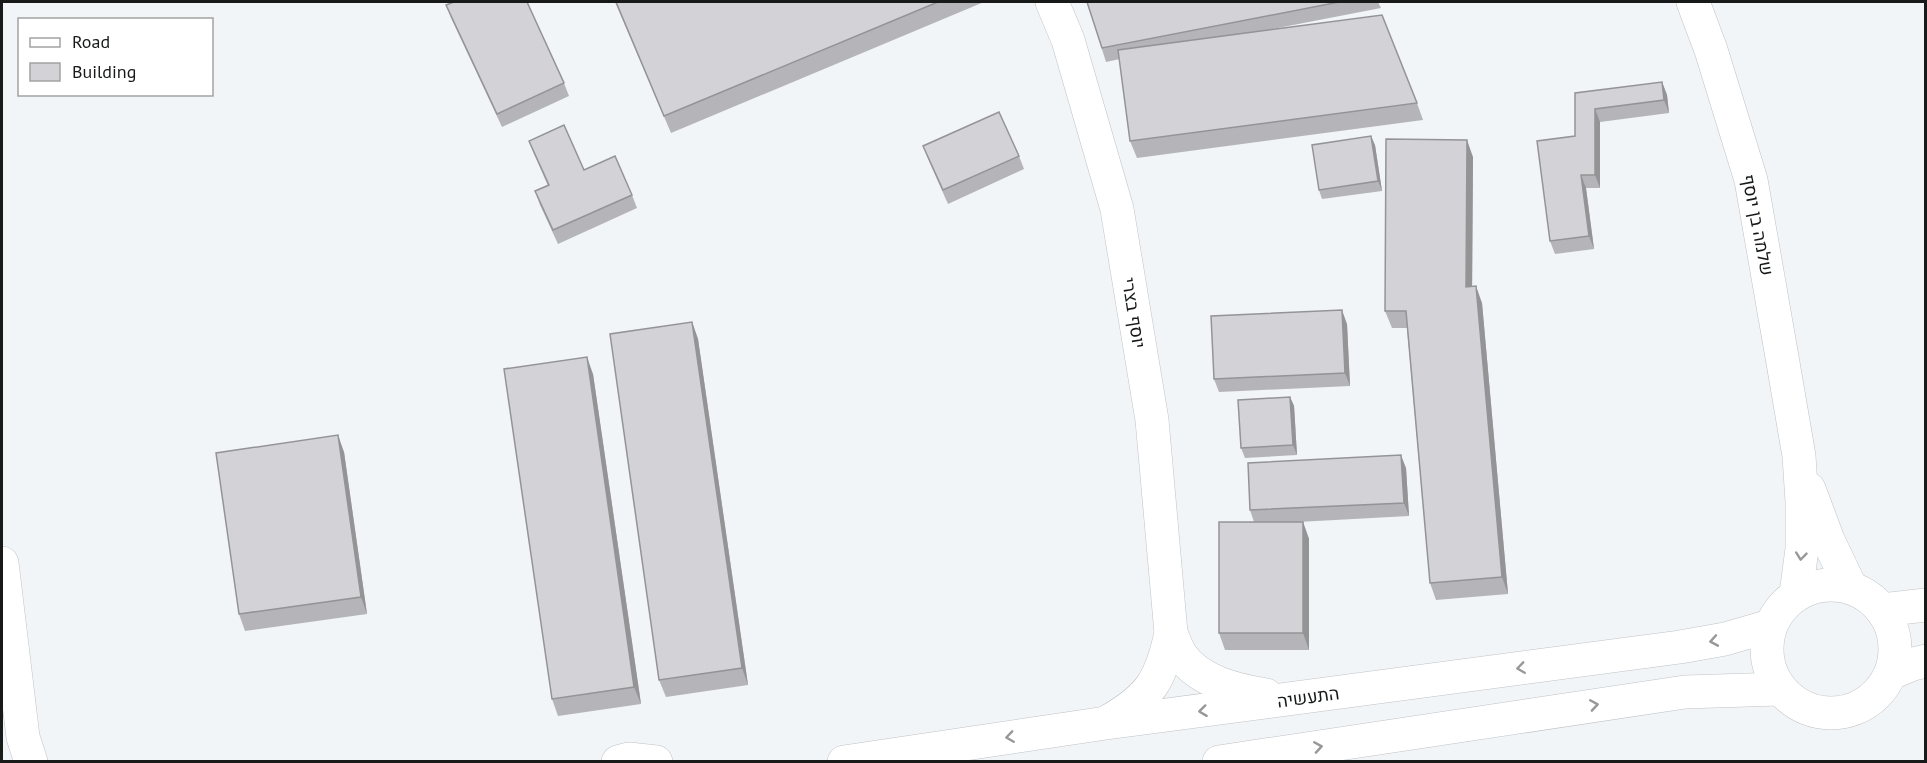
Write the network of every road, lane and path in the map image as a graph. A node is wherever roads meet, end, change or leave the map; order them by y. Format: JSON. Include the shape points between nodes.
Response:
{"nodes":[{"id":1,"x":1052,"y":2,"type":"edge"},
{"id":2,"x":1693,"y":2,"type":"edge"},
{"id":3,"x":1799,"y":456,"type":"junction"},
{"id":4,"x":2,"y":563,"type":"edge"},
{"id":5,"x":1851,"y":588,"type":"junction"},
{"id":6,"x":1796,"y":594,"type":"junction"},
{"id":7,"x":1926,"y":605,"type":"edge"},
{"id":8,"x":1882,"y":609,"type":"junction"},
{"id":9,"x":1770,"y":626,"type":"junction"},
{"id":10,"x":1171,"y":633,"type":"junction"},
{"id":11,"x":1926,"y":662,"type":"edge"},
{"id":12,"x":1891,"y":673,"type":"junction"},
{"id":13,"x":1780,"y":689,"type":"junction"},
{"id":14,"x":1293,"y":700,"type":"junction"},
{"id":15,"x":1106,"y":723,"type":"junction"},
{"id":16,"x":25,"y":754,"type":"edge"},
{"id":17,"x":618,"y":762,"type":"edge"},
{"id":18,"x":656,"y":762,"type":"edge"},
{"id":19,"x":844,"y":762,"type":"edge"},
{"id":20,"x":1219,"y":762,"type":"edge"}],
"edges":[{"from":1,"to":10,"type":"street","name":"יוסף בצרי","via":[[1068,40],[1118,209],[1152,420]]},
{"from":2,"to":3,"type":"street","name":"שלמה בן יוסף","via":[[1750,180]]},
{"from":3,"to":5,"type":"street","name":"שלמה בן יוסף","via":[[1813,503]]},
{"from":3,"to":6,"type":"street","name":"שלמה בן יוסף","one_way":true,"via":[[1802,549]]},
{"from":4,"to":16,"type":"street"},
{"from":5,"to":6,"type":"street","via":[[1833,584],[1814,586]]},
{"from":5,"to":8,"type":"street"},
{"from":6,"to":9,"type":"street","via":[[1782,606]]},
{"from":7,"to":8,"type":"street"},
{"from":8,"to":12,"type":"street","via":[[1892,629],[1895,651]]},
{"from":9,"to":13,"type":"street","via":[[1766,647],[1769,669]]},
{"from":9,"to":14,"type":"street","name":"התעשיה","one_way":true,"via":[[1680,646]]},
{"from":10,"to":14,"type":"street","name":"יוסף בצרי","via":[[1181,656],[1217,683]]},
{"from":10,"to":15,"type":"street","name":"יוסף בצרי","via":[[1165,661],[1154,684],[1126,712]]},
{"from":11,"to":12,"type":"street"},
{"from":12,"to":13,"type":"street","via":[[1878,692],[1861,706],[1840,713],[1817,712],[1797,704]]},
{"from":20,"to":13,"type":"street","one_way":true,"via":[[1685,692]]},
{"from":14,"to":15,"type":"street","name":"התעשיה","one_way":true},
{"from":15,"to":19,"type":"street","name":"התעשיה","one_way":true},
{"from":17,"to":18,"type":"street"}]}
